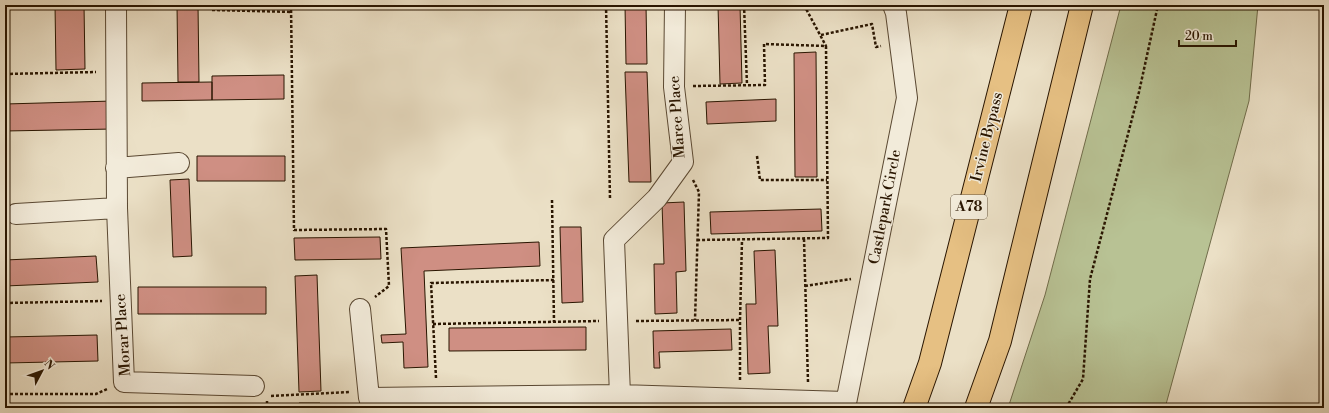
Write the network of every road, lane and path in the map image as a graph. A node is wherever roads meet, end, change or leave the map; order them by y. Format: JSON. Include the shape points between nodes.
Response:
{"nodes":[{"id":1,"x":12,"y":5,"type":"edge"},
{"id":2,"x":116,"y":5,"type":"edge"},
{"id":3,"x":212,"y":5,"type":"edge"},
{"id":4,"x":291,"y":5,"type":"edge"},
{"id":5,"x":606,"y":5,"type":"edge"},
{"id":6,"x":674,"y":5,"type":"edge"},
{"id":7,"x":744,"y":5,"type":"edge"},
{"id":8,"x":804,"y":5,"type":"edge"},
{"id":9,"x":893,"y":5,"type":"edge"},
{"id":10,"x":1021,"y":5,"type":"edge"},
{"id":11,"x":1082,"y":5,"type":"edge"},
{"id":12,"x":1158,"y":5,"type":"edge"},
{"id":13,"x":5,"y":7,"type":"edge"},
{"id":14,"x":292,"y":12,"type":"junction"},
{"id":15,"x":821,"y":36,"type":"junction"},
{"id":16,"x":900,"y":43,"type":"junction"},
{"id":17,"x":826,"y":46,"type":"junction"},
{"id":18,"x":116,"y":71,"type":"junction"},
{"id":19,"x":5,"y":74,"type":"edge"},
{"id":20,"x":747,"y":85,"type":"junction"},
{"id":21,"x":674,"y":87,"type":"junction"},
{"id":22,"x":757,"y":156,"type":"dead end"},
{"id":23,"x":683,"y":162,"type":"junction"},
{"id":24,"x":179,"y":163,"type":"dead end"},
{"id":25,"x":116,"y":168,"type":"junction"},
{"id":26,"x":827,"y":180,"type":"junction"},
{"id":27,"x":610,"y":199,"type":"dead end"},
{"id":28,"x":552,"y":200,"type":"dead end"},
{"id":29,"x":117,"y":208,"type":"junction"},
{"id":30,"x":16,"y":214,"type":"dead end"},
{"id":31,"x":804,"y":239,"type":"junction"},
{"id":32,"x":698,"y":240,"type":"junction"},
{"id":33,"x":742,"y":240,"type":"junction"},
{"id":34,"x":851,"y":279,"type":"dead end"},
{"id":35,"x":554,"y":280,"type":"junction"},
{"id":36,"x":805,"y":286,"type":"junction"},
{"id":37,"x":120,"y":301,"type":"junction"},
{"id":38,"x":5,"y":303,"type":"edge"},
{"id":39,"x":360,"y":309,"type":"joint"},
{"id":40,"x":695,"y":320,"type":"junction"},
{"id":41,"x":740,"y":320,"type":"junction"},
{"id":42,"x":617,"y":321,"type":"junction"},
{"id":43,"x":554,"y":322,"type":"junction"},
{"id":44,"x":433,"y":324,"type":"junction"},
{"id":45,"x":124,"y":382,"type":"junction"},
{"id":46,"x":254,"y":386,"type":"joint"},
{"id":47,"x":368,"y":392,"type":"junction"},
{"id":48,"x":5,"y":394,"type":"edge"},
{"id":49,"x":620,"y":395,"type":"junction"},
{"id":50,"x":437,"y":398,"type":"junction"},
{"id":51,"x":740,"y":399,"type":"junction"},
{"id":52,"x":808,"y":401,"type":"junction"},
{"id":53,"x":846,"y":405,"type":"edge"},
{"id":54,"x":914,"y":408,"type":"edge"},
{"id":55,"x":976,"y":408,"type":"edge"},
{"id":56,"x":1066,"y":408,"type":"edge"}],
"edges":[{"from":1,"to":13,"type":"path"},
{"from":2,"to":18,"type":"street","name":"Morar Place"},
{"from":3,"to":14,"type":"path","via":[[212,10]]},
{"from":4,"to":14,"type":"path"},
{"from":5,"to":27,"type":"path"},
{"from":6,"to":21,"type":"street","name":"Maree Place"},
{"from":7,"to":20,"type":"path"},
{"from":8,"to":15,"type":"path"},
{"from":9,"to":16,"type":"street","name":"Castlepark Circle"},
{"from":10,"to":54,"type":"highway","name":"Irvine Bypass","number":"A78","via":[[930,363]]},
{"from":11,"to":55,"type":"highway","via":[[1000,341]]},
{"from":12,"to":56,"type":"path","via":[[1139,92],[1090,279],[1083,379]]},
{"from":14,"to":39,"type":"path","via":[[294,230],[386,229],[389,286]]},
{"from":15,"to":16,"type":"path","via":[[872,24],[876,47]]},
{"from":15,"to":17,"type":"path"},
{"from":16,"to":53,"type":"street","name":"Castlepark Circle","via":[[907,98]]},
{"from":17,"to":20,"type":"path","via":[[764,44],[765,85]]},
{"from":17,"to":26,"type":"path"},
{"from":18,"to":19,"type":"path"},
{"from":18,"to":25,"type":"street","name":"Morar Place"},
{"from":20,"to":21,"type":"path"},
{"from":21,"to":23,"type":"street","name":"Maree Place"},
{"from":22,"to":26,"type":"path","via":[[760,180]]},
{"from":23,"to":32,"type":"path","via":[[700,192]]},
{"from":23,"to":42,"type":"street","name":"Maree Place","via":[[657,198],[614,240]]},
{"from":24,"to":25,"type":"street"},
{"from":25,"to":29,"type":"street","name":"Morar Place"},
{"from":26,"to":31,"type":"path","via":[[828,238]]},
{"from":28,"to":35,"type":"path"},
{"from":29,"to":30,"type":"street"},
{"from":29,"to":37,"type":"street","name":"Morar Place"},
{"from":31,"to":33,"type":"path"},
{"from":31,"to":36,"type":"path"},
{"from":32,"to":33,"type":"path"},
{"from":32,"to":40,"type":"path"},
{"from":33,"to":41,"type":"path"},
{"from":34,"to":36,"type":"path"},
{"from":35,"to":43,"type":"path"},
{"from":35,"to":44,"type":"path","via":[[431,283]]},
{"from":36,"to":52,"type":"path"},
{"from":37,"to":38,"type":"path"},
{"from":37,"to":45,"type":"street","name":"Morar Place"},
{"from":39,"to":47,"type":"street"},
{"from":40,"to":41,"type":"path"},
{"from":40,"to":42,"type":"path"},
{"from":41,"to":51,"type":"path"},
{"from":42,"to":43,"type":"path"},
{"from":42,"to":49,"type":"street","name":"Maree Place"},
{"from":43,"to":44,"type":"path"},
{"from":44,"to":50,"type":"path"},
{"from":45,"to":46,"type":"street","name":"Morar Place"},
{"from":45,"to":48,"type":"path","via":[[96,394]]},
{"from":46,"to":47,"type":"path","via":[[261,397]]},
{"from":47,"to":50,"type":"street","via":[[369,398]]},
{"from":49,"to":50,"type":"street"},
{"from":49,"to":51,"type":"street"},
{"from":51,"to":52,"type":"street"},
{"from":52,"to":53,"type":"street"}]}
